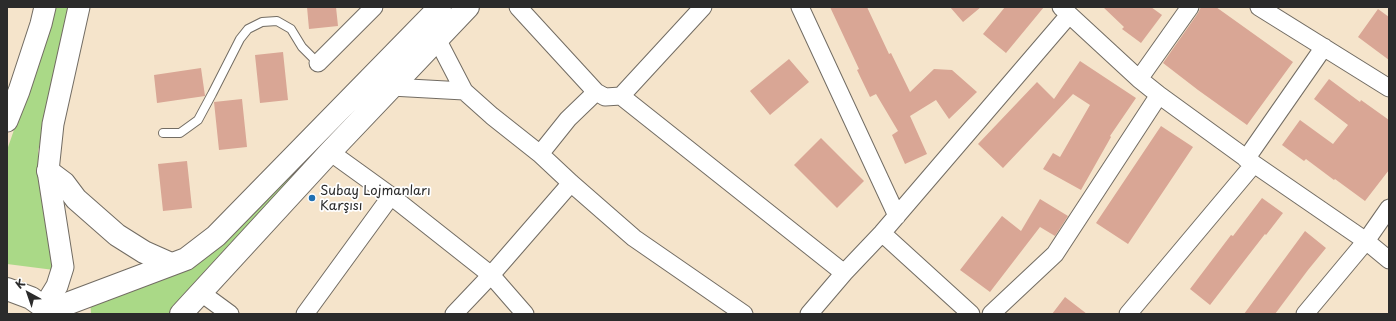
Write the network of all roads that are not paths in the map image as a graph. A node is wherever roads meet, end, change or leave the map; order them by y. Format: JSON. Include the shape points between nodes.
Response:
{"nodes":[{"id":1,"x":45,"y":7,"type":"edge"},
{"id":2,"x":79,"y":7,"type":"edge"},
{"id":3,"x":374,"y":7,"type":"edge"},
{"id":4,"x":440,"y":7,"type":"edge"},
{"id":5,"x":468,"y":7,"type":"edge"},
{"id":6,"x":518,"y":7,"type":"edge"},
{"id":7,"x":703,"y":7,"type":"edge"},
{"id":8,"x":800,"y":7,"type":"edge"},
{"id":9,"x":1190,"y":7,"type":"edge"},
{"id":10,"x":1259,"y":7,"type":"edge"},
{"id":11,"x":1065,"y":11,"type":"edge"},
{"id":12,"x":437,"y":39,"type":"junction"},
{"id":13,"x":1324,"y":47,"type":"junction"},
{"id":14,"x":318,"y":63,"type":"joint"},
{"id":15,"x":1138,"y":79,"type":"junction"},
{"id":16,"x":391,"y":87,"type":"junction"},
{"id":17,"x":1389,"y":88,"type":"edge"},
{"id":18,"x":464,"y":91,"type":"junction"},
{"id":19,"x":596,"y":92,"type":"junction"},
{"id":20,"x":13,"y":95,"type":"edge"},
{"id":21,"x":1159,"y":95,"type":"junction"},
{"id":22,"x":620,"y":96,"type":"junction"},
{"id":23,"x":7,"y":121,"type":"edge"},
{"id":24,"x":164,"y":134,"type":"dead end"},
{"id":25,"x":330,"y":152,"type":"junction"},
{"id":26,"x":540,"y":154,"type":"junction"},
{"id":27,"x":1250,"y":162,"type":"junction"},
{"id":28,"x":48,"y":171,"type":"junction"},
{"id":29,"x":571,"y":183,"type":"junction"},
{"id":30,"x":391,"y":196,"type":"junction"},
{"id":31,"x":1389,"y":208,"type":"edge"},
{"id":32,"x":897,"y":216,"type":"junction"},
{"id":33,"x":882,"y":232,"type":"junction"},
{"id":34,"x":1366,"y":241,"type":"junction"},
{"id":35,"x":1389,"y":260,"type":"edge"},
{"id":36,"x":171,"y":264,"type":"junction"},
{"id":37,"x":844,"y":273,"type":"junction"},
{"id":38,"x":491,"y":275,"type":"junction"},
{"id":39,"x":7,"y":289,"type":"edge"},
{"id":40,"x":200,"y":292,"type":"junction"},
{"id":41,"x":49,"y":311,"type":"edge"},
{"id":42,"x":181,"y":314,"type":"edge"},
{"id":43,"x":230,"y":314,"type":"edge"},
{"id":44,"x":305,"y":314,"type":"edge"},
{"id":45,"x":454,"y":314,"type":"edge"},
{"id":46,"x":525,"y":314,"type":"edge"},
{"id":47,"x":744,"y":314,"type":"edge"},
{"id":48,"x":810,"y":314,"type":"edge"},
{"id":49,"x":971,"y":314,"type":"edge"},
{"id":50,"x":991,"y":314,"type":"edge"},
{"id":51,"x":1128,"y":314,"type":"edge"},
{"id":52,"x":1306,"y":314,"type":"edge"}],
"edges":[{"from":1,"to":20,"type":"street","via":[[41,24]]},
{"from":2,"to":28,"type":"street","via":[[53,124]]},
{"from":3,"to":14,"type":"street"},
{"from":4,"to":36,"type":"main road","via":[[216,236],[186,258]]},
{"from":5,"to":12,"type":"main road"},
{"from":6,"to":19,"type":"street"},
{"from":7,"to":22,"type":"street"},
{"from":8,"to":32,"type":"street"},
{"from":9,"to":15,"type":"street"},
{"from":10,"to":13,"type":"street"},
{"from":11,"to":15,"type":"street"},
{"from":11,"to":32,"type":"street"},
{"from":12,"to":16,"type":"main road"},
{"from":12,"to":18,"type":"street"},
{"from":13,"to":17,"type":"street"},
{"from":13,"to":27,"type":"street"},
{"from":14,"to":24,"type":"lane","via":[[302,47],[291,29],[277,21],[262,22],[248,29],[240,39],[198,120],[180,133]]},
{"from":15,"to":21,"type":"street"},
{"from":16,"to":18,"type":"street"},
{"from":16,"to":25,"type":"main road"},
{"from":18,"to":26,"type":"street"},
{"from":19,"to":22,"type":"street","via":[[605,97]]},
{"from":19,"to":26,"type":"street","via":[[568,119]]},
{"from":20,"to":23,"type":"street"},
{"from":21,"to":27,"type":"street"},
{"from":21,"to":50,"type":"street","via":[[1055,254]]},
{"from":22,"to":37,"type":"street"},
{"from":25,"to":30,"type":"street"},
{"from":25,"to":40,"type":"main road"},
{"from":26,"to":29,"type":"street"},
{"from":27,"to":34,"type":"street"},
{"from":27,"to":51,"type":"street"},
{"from":28,"to":36,"type":"main road","via":[[64,183],[76,200],[117,235],[144,252]]},
{"from":28,"to":41,"type":"street","via":[[63,267]]},
{"from":29,"to":38,"type":"street"},
{"from":29,"to":47,"type":"street","via":[[634,238]]},
{"from":30,"to":38,"type":"street"},
{"from":30,"to":44,"type":"street"},
{"from":31,"to":34,"type":"street"},
{"from":32,"to":33,"type":"street"},
{"from":33,"to":37,"type":"street"},
{"from":33,"to":49,"type":"street"},
{"from":34,"to":35,"type":"street"},
{"from":34,"to":52,"type":"street"},
{"from":36,"to":41,"type":"main road"},
{"from":37,"to":48,"type":"street"},
{"from":38,"to":45,"type":"street"},
{"from":38,"to":46,"type":"street"},
{"from":39,"to":41,"type":"main road","via":[[31,298]]},
{"from":40,"to":42,"type":"main road"},
{"from":40,"to":43,"type":"street"}]}
